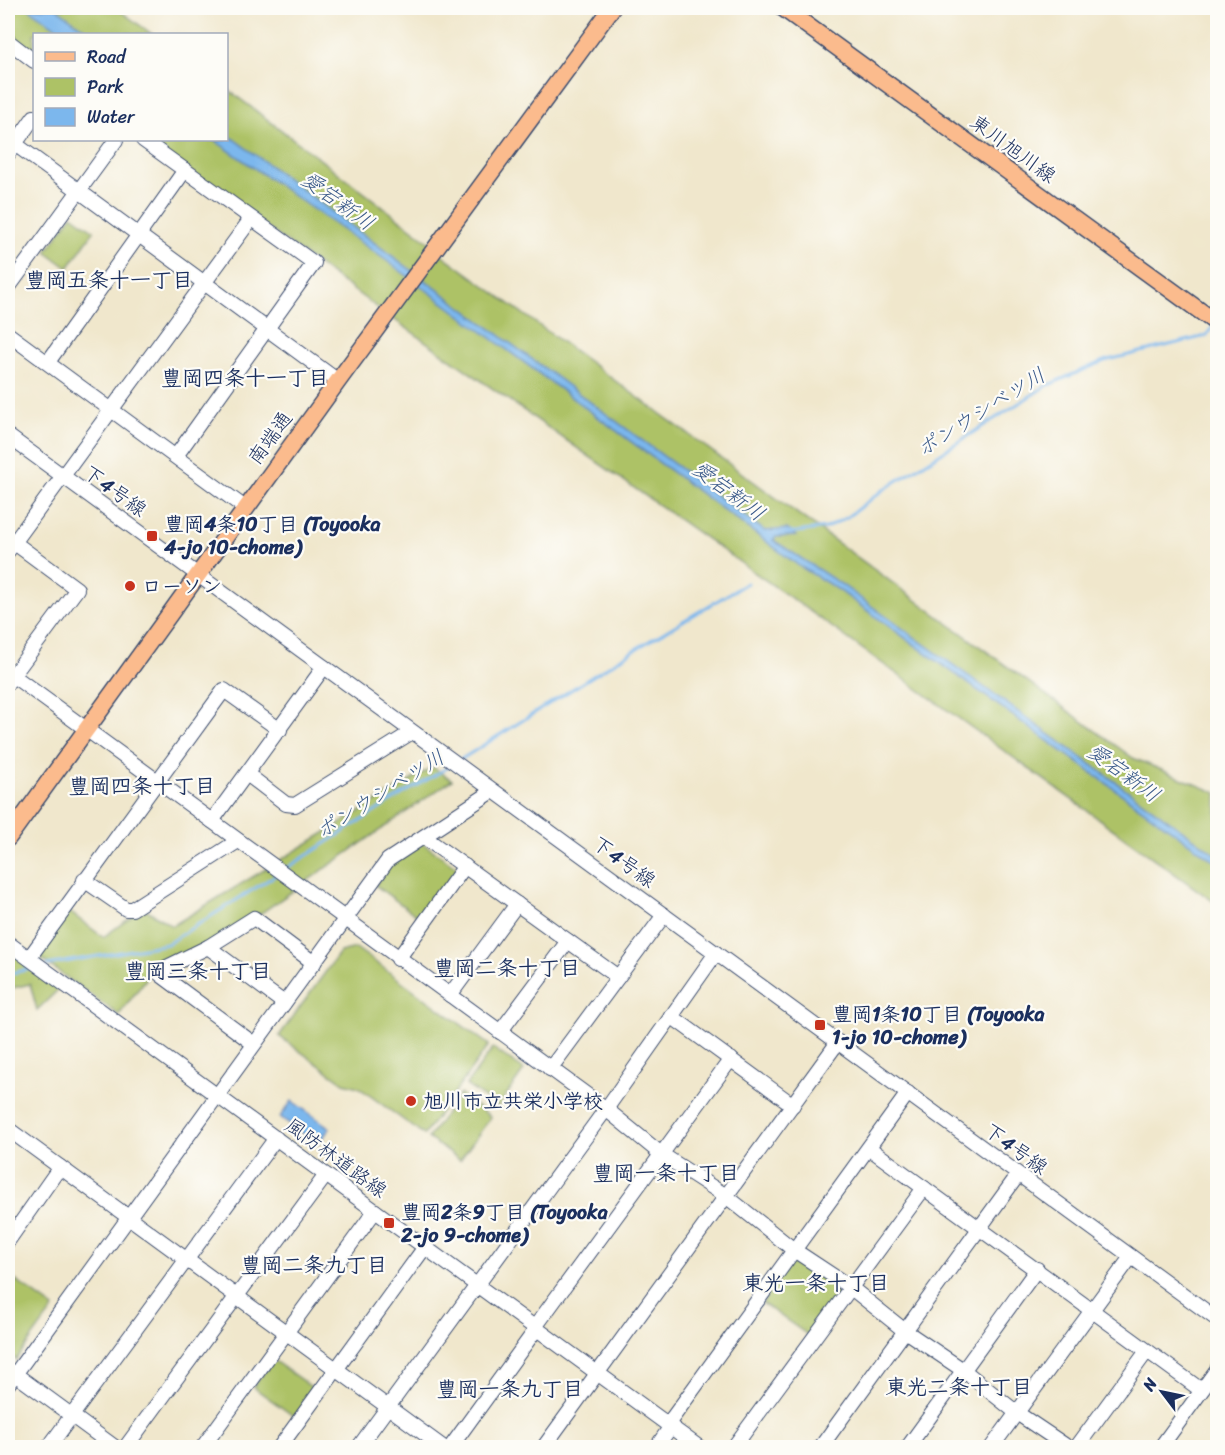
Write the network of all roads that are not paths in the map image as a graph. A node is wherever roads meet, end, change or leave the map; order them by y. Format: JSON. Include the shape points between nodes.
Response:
{"nodes":[{"id":1,"x":612,"y":8,"type":"edge"},
{"id":2,"x":783,"y":8,"type":"edge"},
{"id":3,"x":8,"y":42,"type":"edge"},
{"id":4,"x":33,"y":60,"type":"edge"},
{"id":5,"x":33,"y":118,"type":"edge"},
{"id":6,"x":115,"y":141,"type":"edge"},
{"id":7,"x":143,"y":141,"type":"edge"},
{"id":8,"x":11,"y":149,"type":"edge"},
{"id":9,"x":185,"y":170,"type":"junction"},
{"id":10,"x":79,"y":191,"type":"junction"},
{"id":11,"x":251,"y":219,"type":"junction"},
{"id":12,"x":140,"y":236,"type":"junction"},
{"id":13,"x":205,"y":283,"type":"junction"},
{"id":14,"x":8,"y":288,"type":"edge"},
{"id":15,"x":1212,"y":320,"type":"edge"},
{"id":16,"x":268,"y":329,"type":"junction"},
{"id":17,"x":8,"y":334,"type":"edge"},
{"id":18,"x":48,"y":362,"type":"junction"},
{"id":19,"x":338,"y":381,"type":"junction"},
{"id":20,"x":112,"y":410,"type":"junction"},
{"id":21,"x":8,"y":436,"type":"edge"},
{"id":22,"x":176,"y":456,"type":"junction"},
{"id":23,"x":62,"y":476,"type":"junction"},
{"id":24,"x":245,"y":508,"type":"junction"},
{"id":25,"x":10,"y":544,"type":"edge"},
{"id":26,"x":198,"y":575,"type":"junction"},
{"id":27,"x":324,"y":667,"type":"junction"},
{"id":28,"x":9,"y":677,"type":"edge"},
{"id":29,"x":86,"y":729,"type":"junction"},
{"id":30,"x":280,"y":730,"type":"junction"},
{"id":31,"x":412,"y":732,"type":"junction"},
{"id":32,"x":247,"y":774,"type":"junction"},
{"id":33,"x":157,"y":782,"type":"junction"},
{"id":34,"x":493,"y":791,"type":"junction"},
{"id":35,"x":212,"y":821,"type":"junction"},
{"id":36,"x":424,"y":837,"type":"junction"},
{"id":37,"x":8,"y":838,"type":"edge"},
{"id":38,"x":238,"y":841,"type":"junction"},
{"id":39,"x":465,"y":866,"type":"junction"},
{"id":40,"x":84,"y":880,"type":"junction"},
{"id":41,"x":517,"y":904,"type":"junction"},
{"id":42,"x":664,"y":915,"type":"junction"},
{"id":43,"x":345,"y":919,"type":"junction"},
{"id":44,"x":568,"y":941,"type":"junction"},
{"id":45,"x":8,"y":943,"type":"edge"},
{"id":46,"x":208,"y":947,"type":"junction"},
{"id":47,"x":716,"y":953,"type":"junction"},
{"id":48,"x":30,"y":959,"type":"junction"},
{"id":49,"x":398,"y":959,"type":"junction"},
{"id":50,"x":314,"y":963,"type":"junction"},
{"id":51,"x":618,"y":977,"type":"junction"},
{"id":52,"x":450,"y":995,"type":"junction"},
{"id":53,"x":284,"y":1003,"type":"junction"},
{"id":54,"x":671,"y":1016,"type":"junction"},
{"id":55,"x":500,"y":1032,"type":"junction"},
{"id":56,"x":837,"y":1042,"type":"junction"},
{"id":57,"x":254,"y":1044,"type":"junction"},
{"id":58,"x":731,"y":1059,"type":"junction"},
{"id":59,"x":550,"y":1069,"type":"junction"},
{"id":60,"x":908,"y":1094,"type":"junction"},
{"id":61,"x":217,"y":1095,"type":"junction"},
{"id":62,"x":793,"y":1105,"type":"junction"},
{"id":63,"x":606,"y":1109,"type":"junction"},
{"id":64,"x":8,"y":1129,"type":"edge"},
{"id":65,"x":276,"y":1138,"type":"junction"},
{"id":66,"x":869,"y":1148,"type":"junction"},
{"id":67,"x":661,"y":1154,"type":"junction"},
{"id":68,"x":60,"y":1167,"type":"junction"},
{"id":69,"x":326,"y":1175,"type":"junction"},
{"id":70,"x":1018,"y":1175,"type":"junction"},
{"id":71,"x":924,"y":1188,"type":"junction"},
{"id":72,"x":726,"y":1196,"type":"junction"},
{"id":73,"x":375,"y":1210,"type":"junction"},
{"id":74,"x":129,"y":1216,"type":"junction"},
{"id":75,"x":980,"y":1229,"type":"junction"},
{"id":76,"x":8,"y":1241,"type":"edge"},
{"id":77,"x":425,"y":1247,"type":"junction"},
{"id":78,"x":794,"y":1250,"type":"junction"},
{"id":79,"x":1131,"y":1257,"type":"junction"},
{"id":80,"x":187,"y":1259,"type":"junction"},
{"id":81,"x":1037,"y":1269,"type":"junction"},
{"id":82,"x":477,"y":1285,"type":"junction"},
{"id":83,"x":850,"y":1287,"type":"junction"},
{"id":84,"x":236,"y":1296,"type":"junction"},
{"id":85,"x":1092,"y":1310,"type":"junction"},
{"id":86,"x":1218,"y":1320,"type":"edge"},
{"id":87,"x":536,"y":1328,"type":"junction"},
{"id":88,"x":904,"y":1331,"type":"junction"},
{"id":89,"x":287,"y":1332,"type":"junction"},
{"id":90,"x":1147,"y":1351,"type":"junction"},
{"id":91,"x":337,"y":1368,"type":"junction"},
{"id":92,"x":1218,"y":1368,"type":"edge"},
{"id":93,"x":963,"y":1370,"type":"junction"},
{"id":94,"x":12,"y":1372,"type":"edge"},
{"id":95,"x":597,"y":1373,"type":"junction"},
{"id":96,"x":1202,"y":1390,"type":"junction"},
{"id":97,"x":388,"y":1407,"type":"junction"},
{"id":98,"x":1017,"y":1413,"type":"junction"},
{"id":99,"x":72,"y":1415,"type":"junction"},
{"id":100,"x":669,"y":1425,"type":"junction"},
{"id":101,"x":823,"y":1446,"type":"edge"},
{"id":102,"x":48,"y":1448,"type":"edge"},
{"id":103,"x":116,"y":1448,"type":"edge"},
{"id":104,"x":125,"y":1448,"type":"edge"},
{"id":105,"x":202,"y":1448,"type":"edge"},
{"id":106,"x":279,"y":1448,"type":"edge"},
{"id":107,"x":358,"y":1448,"type":"edge"},
{"id":108,"x":444,"y":1448,"type":"edge"},
{"id":109,"x":450,"y":1448,"type":"edge"},
{"id":110,"x":543,"y":1448,"type":"edge"},
{"id":111,"x":656,"y":1448,"type":"edge"},
{"id":112,"x":700,"y":1448,"type":"edge"},
{"id":113,"x":733,"y":1448,"type":"edge"},
{"id":114,"x":907,"y":1448,"type":"edge"},
{"id":115,"x":991,"y":1448,"type":"edge"},
{"id":116,"x":1069,"y":1448,"type":"edge"},
{"id":117,"x":1076,"y":1448,"type":"edge"},
{"id":118,"x":1160,"y":1448,"type":"edge"}],
"edges":[{"from":1,"to":19,"type":"main road","name":"南端通"},
{"from":2,"to":15,"type":"main road","name":"東川旭川線"},
{"from":3,"to":4,"type":"street"},
{"from":5,"to":8,"type":"street"},
{"from":6,"to":10,"type":"street"},
{"from":7,"to":9,"type":"street"},
{"from":8,"to":10,"type":"street"},
{"from":9,"to":11,"type":"street"},
{"from":9,"to":12,"type":"street"},
{"from":10,"to":12,"type":"street"},
{"from":10,"to":14,"type":"street"},
{"from":11,"to":13,"type":"street"},
{"from":11,"to":16,"type":"street","via":[[314,263]]},
{"from":12,"to":13,"type":"street"},
{"from":12,"to":18,"type":"street"},
{"from":13,"to":16,"type":"street"},
{"from":13,"to":20,"type":"street"},
{"from":16,"to":19,"type":"street"},
{"from":16,"to":22,"type":"street"},
{"from":17,"to":18,"type":"street"},
{"from":18,"to":20,"type":"street"},
{"from":19,"to":24,"type":"main road","name":"南端通"},
{"from":20,"to":22,"type":"street"},
{"from":20,"to":23,"type":"street"},
{"from":21,"to":23,"type":"street","name":"下4号線"},
{"from":22,"to":24,"type":"street"},
{"from":23,"to":25,"type":"street"},
{"from":23,"to":26,"type":"street","name":"下4号線"},
{"from":24,"to":26,"type":"main road","name":"南端通"},
{"from":25,"to":28,"type":"street","via":[[77,589]]},
{"from":26,"to":27,"type":"street","name":"下4号線"},
{"from":26,"to":29,"type":"main road","name":"南端通"},
{"from":27,"to":30,"type":"street"},
{"from":27,"to":31,"type":"street","name":"下4号線"},
{"from":28,"to":29,"type":"street"},
{"from":29,"to":33,"type":"street"},
{"from":29,"to":37,"type":"main road","name":"南端通"},
{"from":30,"to":32,"type":"street"},
{"from":30,"to":33,"type":"street","via":[[224,690]]},
{"from":31,"to":32,"type":"street","via":[[295,805],[286,804]]},
{"from":31,"to":34,"type":"street","name":"下4号線"},
{"from":32,"to":35,"type":"street"},
{"from":33,"to":35,"type":"street"},
{"from":33,"to":40,"type":"street"},
{"from":34,"to":36,"type":"street"},
{"from":34,"to":42,"type":"street","name":"下4号線"},
{"from":35,"to":38,"type":"street"},
{"from":36,"to":39,"type":"street"},
{"from":36,"to":43,"type":"street","via":[[388,860]]},
{"from":38,"to":40,"type":"street","via":[[132,909],[126,909]]},
{"from":38,"to":43,"type":"street"},
{"from":39,"to":41,"type":"street"},
{"from":39,"to":49,"type":"street"},
{"from":40,"to":48,"type":"street"},
{"from":41,"to":44,"type":"street"},
{"from":41,"to":52,"type":"street"},
{"from":42,"to":47,"type":"street","name":"下4号線"},
{"from":42,"to":51,"type":"street"},
{"from":43,"to":49,"type":"street"},
{"from":43,"to":50,"type":"street"},
{"from":44,"to":51,"type":"street"},
{"from":44,"to":55,"type":"street"},
{"from":45,"to":48,"type":"street","name":"風防林道路線"},
{"from":46,"to":50,"type":"street","via":[[254,918]]},
{"from":46,"to":53,"type":"street"},
{"from":46,"to":57,"type":"street","via":[[167,967],[161,975]]},
{"from":47,"to":54,"type":"street"},
{"from":47,"to":56,"type":"street","name":"下4号線"},
{"from":48,"to":61,"type":"street","name":"風防林道路線"},
{"from":49,"to":52,"type":"street"},
{"from":50,"to":53,"type":"street"},
{"from":51,"to":59,"type":"street"},
{"from":52,"to":55,"type":"street"},
{"from":53,"to":57,"type":"street"},
{"from":54,"to":58,"type":"street"},
{"from":54,"to":63,"type":"street"},
{"from":55,"to":59,"type":"street"},
{"from":56,"to":60,"type":"street","name":"下4号線"},
{"from":56,"to":62,"type":"street"},
{"from":57,"to":61,"type":"street"},
{"from":58,"to":62,"type":"street"},
{"from":58,"to":67,"type":"street"},
{"from":59,"to":63,"type":"street"},
{"from":60,"to":66,"type":"street"},
{"from":60,"to":70,"type":"street","name":"下4号線"},
{"from":61,"to":65,"type":"street","name":"風防林道路線"},
{"from":61,"to":74,"type":"street"},
{"from":62,"to":72,"type":"street"},
{"from":63,"to":67,"type":"street"},
{"from":63,"to":82,"type":"street"},
{"from":64,"to":68,"type":"street"},
{"from":65,"to":69,"type":"street","name":"風防林道路線"},
{"from":65,"to":80,"type":"street"},
{"from":66,"to":71,"type":"street"},
{"from":66,"to":78,"type":"street"},
{"from":67,"to":72,"type":"street"},
{"from":67,"to":87,"type":"street"},
{"from":68,"to":74,"type":"street"},
{"from":68,"to":76,"type":"street"},
{"from":69,"to":73,"type":"street","name":"風防林道路線"},
{"from":69,"to":84,"type":"street"},
{"from":70,"to":75,"type":"street"},
{"from":70,"to":79,"type":"street","name":"下4号線"},
{"from":71,"to":75,"type":"street"},
{"from":71,"to":83,"type":"street"},
{"from":72,"to":78,"type":"street"},
{"from":72,"to":95,"type":"street"},
{"from":73,"to":77,"type":"street","name":"風防林道路線"},
{"from":73,"to":89,"type":"street"},
{"from":74,"to":80,"type":"street"},
{"from":74,"to":94,"type":"street"},
{"from":75,"to":81,"type":"street"},
{"from":75,"to":88,"type":"street"},
{"from":77,"to":82,"type":"street","name":"風防林道路線"},
{"from":77,"to":91,"type":"street"},
{"from":78,"to":83,"type":"street"},
{"from":78,"to":100,"type":"street"},
{"from":79,"to":85,"type":"street"},
{"from":79,"to":86,"type":"street","name":"下4号線"},
{"from":80,"to":84,"type":"street"},
{"from":80,"to":99,"type":"street"},
{"from":81,"to":85,"type":"street"},
{"from":81,"to":93,"type":"street"},
{"from":82,"to":87,"type":"street","name":"風防林道路線"},
{"from":82,"to":97,"type":"street"},
{"from":83,"to":88,"type":"street"},
{"from":83,"to":113,"type":"street"},
{"from":84,"to":89,"type":"street"},
{"from":84,"to":104,"type":"street"},
{"from":85,"to":90,"type":"street"},
{"from":85,"to":98,"type":"street"},
{"from":87,"to":95,"type":"street","name":"風防林道路線"},
{"from":87,"to":109,"type":"street"},
{"from":88,"to":93,"type":"street"},
{"from":88,"to":101,"type":"street"},
{"from":89,"to":91,"type":"street"},
{"from":89,"to":105,"type":"street"},
{"from":90,"to":96,"type":"street"},
{"from":90,"to":117,"type":"street"},
{"from":91,"to":97,"type":"street"},
{"from":91,"to":106,"type":"street"},
{"from":92,"to":96,"type":"street"},
{"from":93,"to":98,"type":"street"},
{"from":93,"to":114,"type":"street"},
{"from":94,"to":99,"type":"street"},
{"from":95,"to":100,"type":"street","name":"風防林道路線"},
{"from":95,"to":110,"type":"street"},
{"from":96,"to":118,"type":"street"},
{"from":97,"to":107,"type":"street"},
{"from":97,"to":108,"type":"street"},
{"from":98,"to":115,"type":"street"},
{"from":98,"to":116,"type":"street"},
{"from":99,"to":102,"type":"street"},
{"from":99,"to":103,"type":"street"},
{"from":100,"to":111,"type":"street"},
{"from":100,"to":112,"type":"street","name":"風防林道路線"}]}
